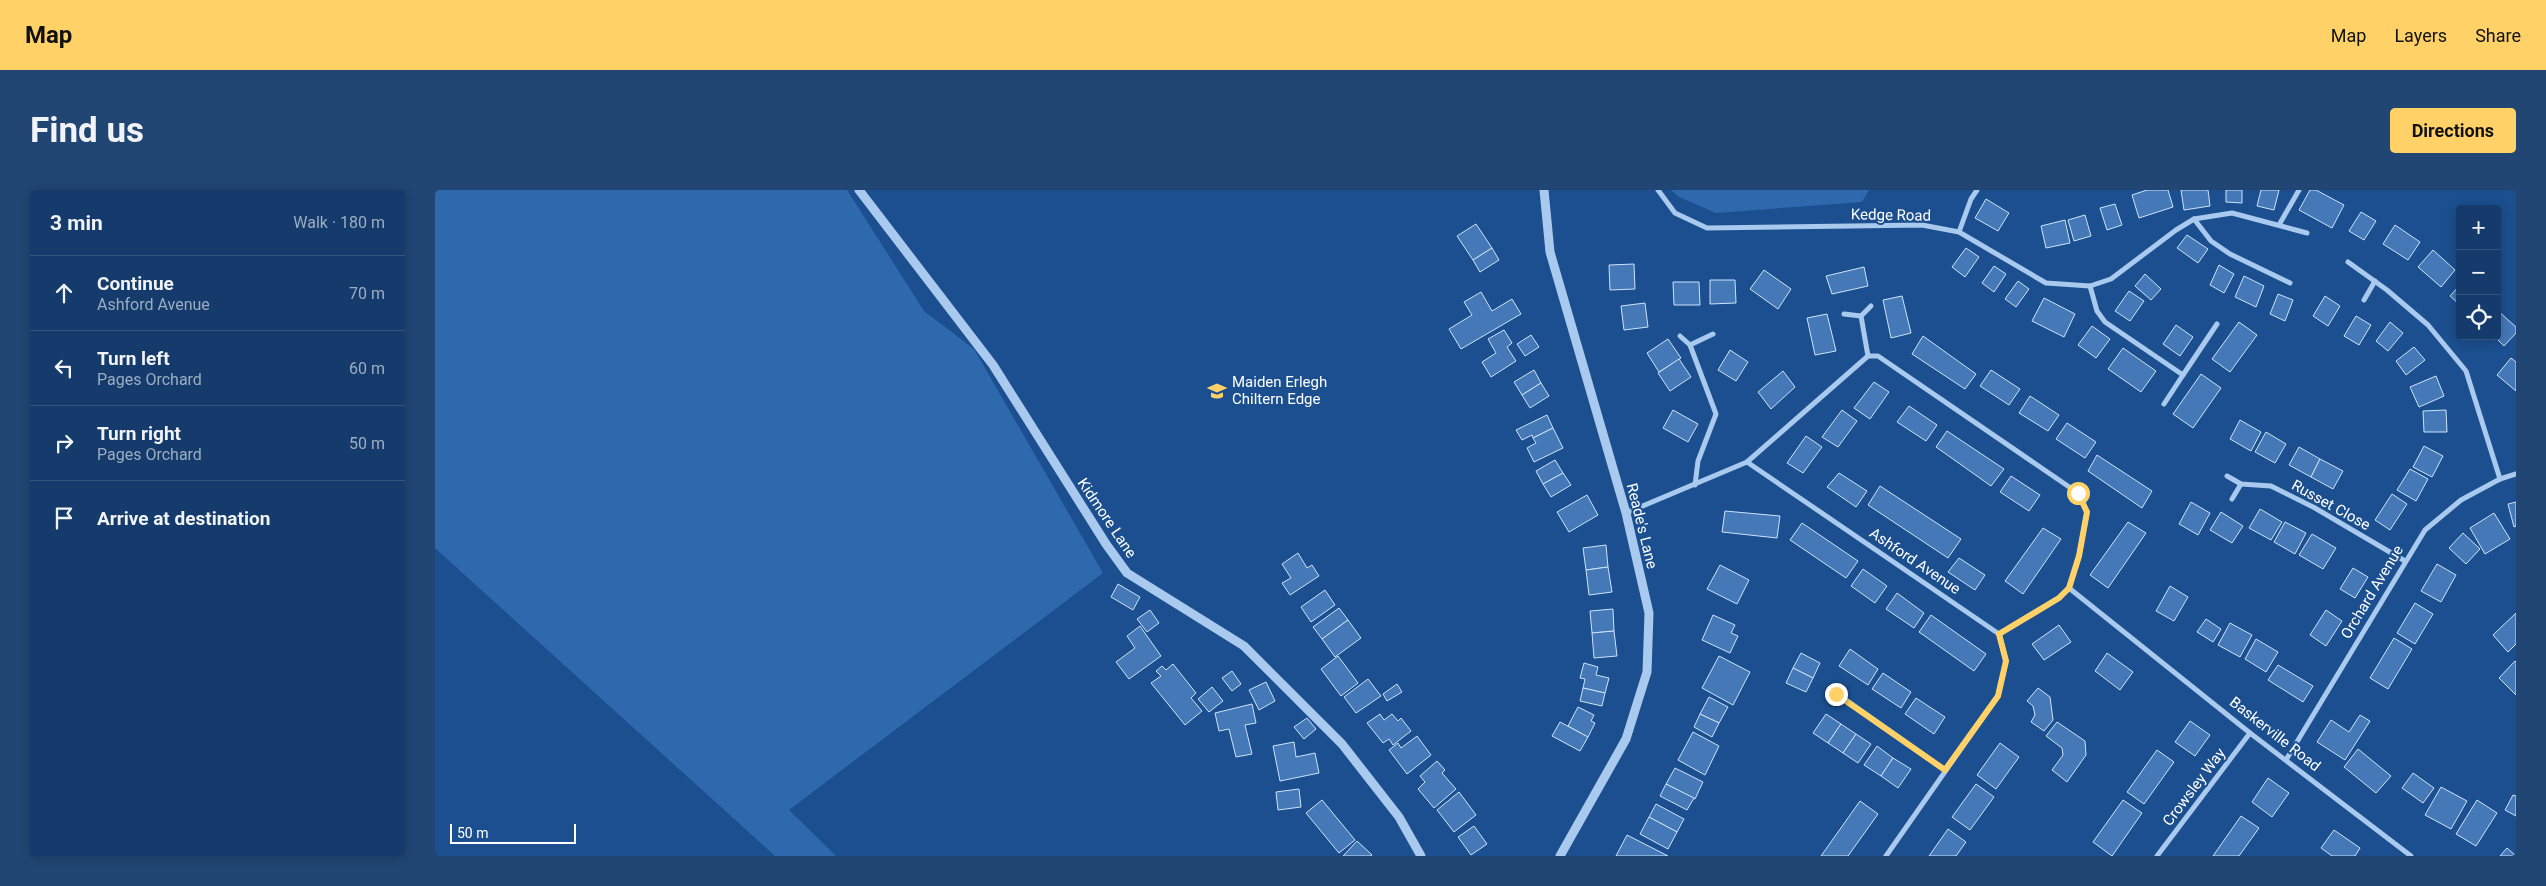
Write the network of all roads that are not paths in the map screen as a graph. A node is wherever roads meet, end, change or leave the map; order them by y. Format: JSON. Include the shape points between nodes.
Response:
{"nodes":[{"id":1,"x":859,"y":190,"type":"edge"},
{"id":2,"x":1544,"y":190,"type":"edge"},
{"id":3,"x":1658,"y":190,"type":"edge"},
{"id":4,"x":1977,"y":190,"type":"edge"},
{"id":5,"x":2299,"y":190,"type":"edge"},
{"id":6,"x":2194,"y":219,"type":"junction"},
{"id":7,"x":2279,"y":225,"type":"junction"},
{"id":8,"x":1959,"y":232,"type":"junction"},
{"id":9,"x":2307,"y":233,"type":"dead end"},
{"id":10,"x":2348,"y":262,"type":"dead end"},
{"id":11,"x":2375,"y":281,"type":"junction"},
{"id":12,"x":2290,"y":283,"type":"dead end"},
{"id":13,"x":2090,"y":286,"type":"junction"},
{"id":14,"x":2364,"y":300,"type":"dead end"},
{"id":15,"x":1871,"y":306,"type":"dead end"},
{"id":16,"x":1844,"y":314,"type":"dead end"},
{"id":17,"x":1861,"y":316,"type":"junction"},
{"id":18,"x":2217,"y":324,"type":"dead end"},
{"id":19,"x":1713,"y":334,"type":"dead end"},
{"id":20,"x":1680,"y":336,"type":"dead end"},
{"id":21,"x":1690,"y":344,"type":"junction"},
{"id":22,"x":1868,"y":356,"type":"junction"},
{"id":23,"x":2183,"y":375,"type":"junction"},
{"id":24,"x":2164,"y":404,"type":"dead end"},
{"id":25,"x":1747,"y":462,"type":"junction"},
{"id":26,"x":2516,"y":474,"type":"edge"},
{"id":27,"x":2227,"y":476,"type":"dead end"},
{"id":28,"x":2500,"y":479,"type":"junction"},
{"id":29,"x":2241,"y":484,"type":"junction"},
{"id":30,"x":1695,"y":485,"type":"junction"},
{"id":31,"x":2232,"y":499,"type":"dead end"},
{"id":32,"x":1626,"y":514,"type":"junction"},
{"id":33,"x":2405,"y":560,"type":"junction"},
{"id":34,"x":2069,"y":588,"type":"junction"},
{"id":35,"x":1999,"y":634,"type":"junction"},
{"id":36,"x":1836,"y":694,"type":"dead end"},
{"id":37,"x":2250,"y":733,"type":"junction"},
{"id":38,"x":2285,"y":760,"type":"junction"},
{"id":39,"x":1945,"y":770,"type":"junction"},
{"id":40,"x":1421,"y":856,"type":"edge"},
{"id":41,"x":1560,"y":856,"type":"edge"},
{"id":42,"x":1886,"y":856,"type":"edge"},
{"id":43,"x":2157,"y":856,"type":"edge"},
{"id":44,"x":2411,"y":856,"type":"edge"}],
"edges":[{"from":1,"to":40,"type":"street","name":"Kidmore Lane","via":[[993,365],[1105,544],[1127,573],[1244,646],[1342,744],[1399,817]]},
{"from":2,"to":32,"type":"street","name":"Reade's Lane","via":[[1550,252]]},
{"from":3,"to":8,"type":"street","name":"Kedge Road","via":[[1675,213],[1707,228],[1922,225]]},
{"from":4,"to":8,"type":"street"},
{"from":5,"to":7,"type":"street"},
{"from":6,"to":7,"type":"street","name":"Kedge Road","via":[[2232,214]]},
{"from":6,"to":12,"type":"street","via":[[2211,241]]},
{"from":6,"to":13,"type":"street","name":"Kedge Road","via":[[2111,279]]},
{"from":7,"to":9,"type":"street","name":"Kedge Road"},
{"from":8,"to":13,"type":"street","name":"Kedge Road","via":[[2046,283]]},
{"from":10,"to":11,"type":"street"},
{"from":11,"to":14,"type":"street"},
{"from":11,"to":28,"type":"street","via":[[2428,324],[2466,371]]},
{"from":13,"to":23,"type":"street","via":[[2097,311],[2105,322]]},
{"from":15,"to":17,"type":"street"},
{"from":16,"to":17,"type":"street"},
{"from":17,"to":22,"type":"street"},
{"from":18,"to":23,"type":"street"},
{"from":19,"to":21,"type":"street"},
{"from":20,"to":21,"type":"street"},
{"from":21,"to":30,"type":"street","via":[[1716,414],[1698,461]]},
{"from":22,"to":25,"type":"street"},
{"from":22,"to":34,"type":"street","via":[[1878,356],[2078,493],[2087,512]]},
{"from":23,"to":24,"type":"street"},
{"from":25,"to":30,"type":"street"},
{"from":25,"to":35,"type":"street","name":"Ashford Avenue"},
{"from":26,"to":28,"type":"street","name":"Orchard Avenue"},
{"from":27,"to":29,"type":"street","name":"Russet Close"},
{"from":28,"to":33,"type":"street","name":"Orchard Avenue","via":[[2461,500],[2425,530]]},
{"from":29,"to":31,"type":"street"},
{"from":29,"to":33,"type":"street","name":"Russet Close","via":[[2271,486]]},
{"from":30,"to":32,"type":"street"},
{"from":32,"to":41,"type":"street","name":"Reade's Lane","via":[[1649,613],[1647,672],[1626,739]]},
{"from":33,"to":38,"type":"street","name":"Orchard Avenue"},
{"from":34,"to":35,"type":"street","via":[[2059,598]]},
{"from":34,"to":37,"type":"street","name":"Baskerville Road"},
{"from":35,"to":39,"type":"street","via":[[2006,661],[1998,696]]},
{"from":36,"to":39,"type":"street"},
{"from":37,"to":38,"type":"street","name":"Baskerville Road"},
{"from":37,"to":43,"type":"street","name":"Crowsley Way"},
{"from":38,"to":44,"type":"street","name":"Baskerville Road"},
{"from":39,"to":42,"type":"street"}]}
